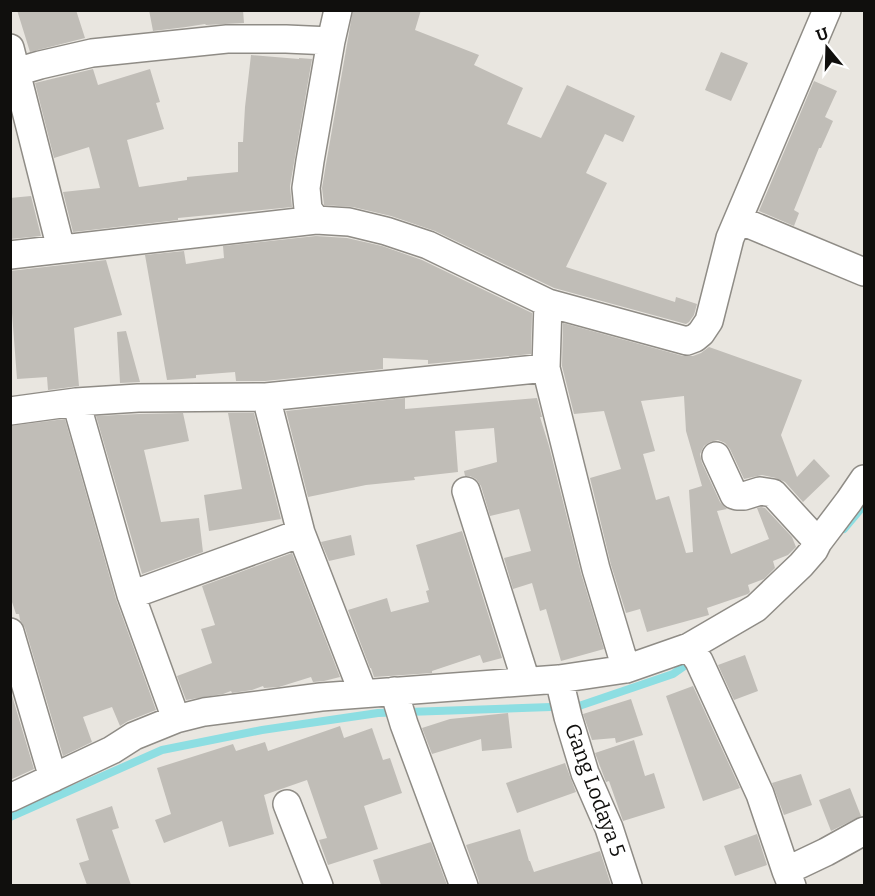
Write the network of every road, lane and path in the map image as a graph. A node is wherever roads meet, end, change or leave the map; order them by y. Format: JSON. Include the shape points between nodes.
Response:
{"nodes":[{"id":1,"x":338,"y":10,"type":"edge"},
{"id":2,"x":827,"y":10,"type":"edge"},
{"id":3,"x":331,"y":41,"type":"junction"},
{"id":4,"x":12,"y":64,"type":"edge"},
{"id":5,"x":21,"y":139,"type":"edge"},
{"id":6,"x":316,"y":220,"type":"junction"},
{"id":7,"x":739,"y":220,"type":"junction"},
{"id":8,"x":61,"y":249,"type":"junction"},
{"id":9,"x":10,"y":255,"type":"edge"},
{"id":10,"x":864,"y":272,"type":"edge"},
{"id":11,"x":548,"y":303,"type":"junction"},
{"id":12,"x":546,"y":368,"type":"junction"},
{"id":13,"x":266,"y":397,"type":"junction"},
{"id":14,"x":76,"y":402,"type":"junction"},
{"id":15,"x":10,"y":411,"type":"edge"},
{"id":16,"x":716,"y":456,"type":"dead end"},
{"id":17,"x":864,"y":479,"type":"edge"},
{"id":18,"x":466,"y":491,"type":"dead end"},
{"id":19,"x":301,"y":533,"type":"junction"},
{"id":20,"x":818,"y":542,"type":"junction"},
{"id":21,"x":131,"y":595,"type":"junction"},
{"id":22,"x":10,"y":632,"type":"edge"},
{"id":23,"x":694,"y":653,"type":"junction"},
{"id":24,"x":626,"y":669,"type":"junction"},
{"id":25,"x":526,"y":681,"type":"junction"},
{"id":26,"x":363,"y":693,"type":"junction"},
{"id":27,"x":563,"y":697,"type":"junction"},
{"id":28,"x":398,"y":705,"type":"junction"},
{"id":29,"x":176,"y":719,"type":"junction"},
{"id":30,"x":53,"y":777,"type":"junction"},
{"id":31,"x":10,"y":798,"type":"edge"},
{"id":32,"x":287,"y":804,"type":"dead end"},
{"id":33,"x":864,"y":831,"type":"edge"},
{"id":34,"x":789,"y":878,"type":"edge"},
{"id":35,"x":319,"y":885,"type":"edge"},
{"id":36,"x":464,"y":885,"type":"edge"},
{"id":37,"x":628,"y":885,"type":"edge"}],
"edges":[{"from":1,"to":3,"type":"street"},
{"from":2,"to":7,"type":"street"},
{"from":3,"to":4,"type":"street","via":[[227,39],[92,53],[40,64]]},
{"from":3,"to":6,"type":"street","via":[[306,188],[308,209]]},
{"from":4,"to":5,"type":"street"},
{"from":5,"to":8,"type":"street"},
{"from":6,"to":8,"type":"street"},
{"from":6,"to":11,"type":"street","via":[[348,222],[428,245]]},
{"from":7,"to":10,"type":"street"},
{"from":7,"to":11,"type":"street","via":[[730,238],[709,321],[695,338],[680,340]]},
{"from":8,"to":9,"type":"street"},
{"from":11,"to":12,"type":"street"},
{"from":12,"to":13,"type":"street"},
{"from":12,"to":24,"type":"street","via":[[593,558]]},
{"from":13,"to":14,"type":"street"},
{"from":13,"to":19,"type":"street"},
{"from":14,"to":15,"type":"street"},
{"from":14,"to":21,"type":"street"},
{"from":16,"to":20,"type":"street","via":[[734,495],[773,493]]},
{"from":17,"to":20,"type":"street"},
{"from":18,"to":25,"type":"street"},
{"from":19,"to":21,"type":"street"},
{"from":19,"to":26,"type":"street"},
{"from":20,"to":23,"type":"street","via":[[801,565],[756,608]]},
{"from":21,"to":29,"type":"street"},
{"from":22,"to":30,"type":"street"},
{"from":23,"to":24,"type":"street"},
{"from":23,"to":34,"type":"street","via":[[760,794]]},
{"from":24,"to":27,"type":"street"},
{"from":25,"to":27,"type":"street"},
{"from":25,"to":28,"type":"street"},
{"from":26,"to":28,"type":"street"},
{"from":26,"to":29,"type":"street","via":[[204,712]]},
{"from":27,"to":37,"type":"street","name":"Gang Lodaya 5","via":[[585,772]]},
{"from":28,"to":36,"type":"street"},
{"from":29,"to":30,"type":"street"},
{"from":30,"to":31,"type":"street"},
{"from":32,"to":35,"type":"street"},
{"from":33,"to":34,"type":"street"}]}
